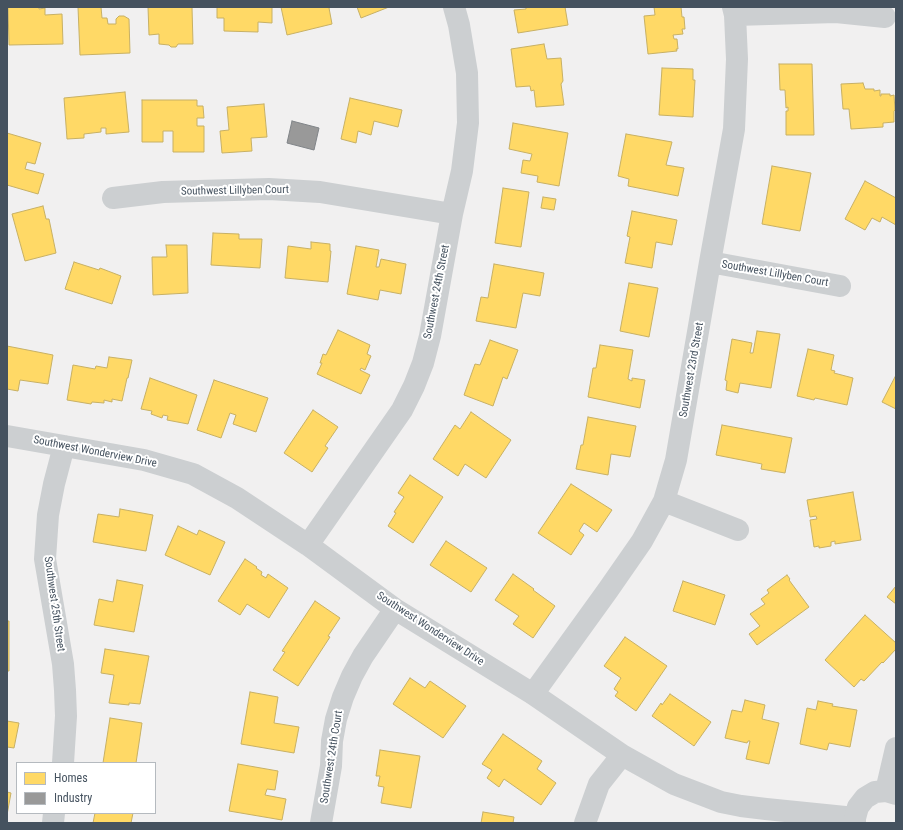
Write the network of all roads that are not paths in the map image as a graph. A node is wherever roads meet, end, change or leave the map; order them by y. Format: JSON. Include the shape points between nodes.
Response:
{"nodes":[{"id":1,"x":454,"y":7,"type":"edge"},
{"id":2,"x":734,"y":11,"type":"edge"},
{"id":3,"x":885,"y":17,"type":"dead end"},
{"id":4,"x":113,"y":198,"type":"dead end"},
{"id":5,"x":452,"y":214,"type":"junction"},
{"id":6,"x":710,"y":262,"type":"junction"},
{"id":7,"x":840,"y":286,"type":"dead end"},
{"id":8,"x":7,"y":436,"type":"edge"},
{"id":9,"x":64,"y":446,"type":"junction"},
{"id":10,"x":664,"y":501,"type":"junction"},
{"id":11,"x":738,"y":530,"type":"dead end"},
{"id":12,"x":308,"y":545,"type":"junction"},
{"id":13,"x":395,"y":609,"type":"junction"},
{"id":14,"x":533,"y":694,"type":"junction"},
{"id":15,"x":896,"y":748,"type":"edge"},
{"id":16,"x":622,"y":755,"type":"junction"},
{"id":17,"x":63,"y":762,"type":"edge"},
{"id":18,"x":891,"y":793,"type":"edge"},
{"id":19,"x":855,"y":821,"type":"edge"},
{"id":20,"x":321,"y":823,"type":"edge"},
{"id":21,"x":585,"y":823,"type":"edge"}],
"edges":[{"from":1,"to":5,"type":"street","name":"Southwest 24th Street","via":[[467,73],[468,122],[462,171]]},
{"from":2,"to":3,"type":"street","via":[[836,12]]},
{"from":2,"to":6,"type":"street","name":"Southwest 23rd Street","via":[[737,59],[734,129]]},
{"from":4,"to":5,"type":"street","name":"Southwest Lillyben Court","via":[[162,192],[269,189],[320,192]]},
{"from":5,"to":12,"type":"street","name":"Southwest 24th Street","via":[[430,336],[414,386],[388,431]]},
{"from":6,"to":7,"type":"street","name":"Southwest Lillyben Court"},
{"from":6,"to":10,"type":"street","name":"Southwest 23rd Street","via":[[676,460]]},
{"from":8,"to":9,"type":"street","name":"Southwest Wonderview Drive"},
{"from":9,"to":12,"type":"street","name":"Southwest Wonderview Drive","via":[[144,460],[193,474],[237,498]]},
{"from":9,"to":17,"type":"street","name":"Southwest 25th Street","via":[[48,515],[45,559],[63,664],[66,716]]},
{"from":10,"to":11,"type":"street"},
{"from":10,"to":14,"type":"street","name":"Southwest 23rd Street","via":[[642,541]]},
{"from":12,"to":13,"type":"street","name":"Southwest Wonderview Drive"},
{"from":13,"to":14,"type":"street","name":"Southwest Wonderview Drive"},
{"from":13,"to":20,"type":"street","name":"Southwest 24th Court","via":[[363,656],[343,697],[332,741]]},
{"from":14,"to":16,"type":"street","name":"Southwest Wonderview Drive"},
{"from":15,"to":18,"type":"street"},
{"from":16,"to":19,"type":"street","name":"Southwest Wonderview Drive","via":[[674,784],[721,802]]},
{"from":16,"to":21,"type":"street","via":[[599,784]]},
{"from":18,"to":19,"type":"street","via":[[875,792],[865,798],[858,807]]}]}
